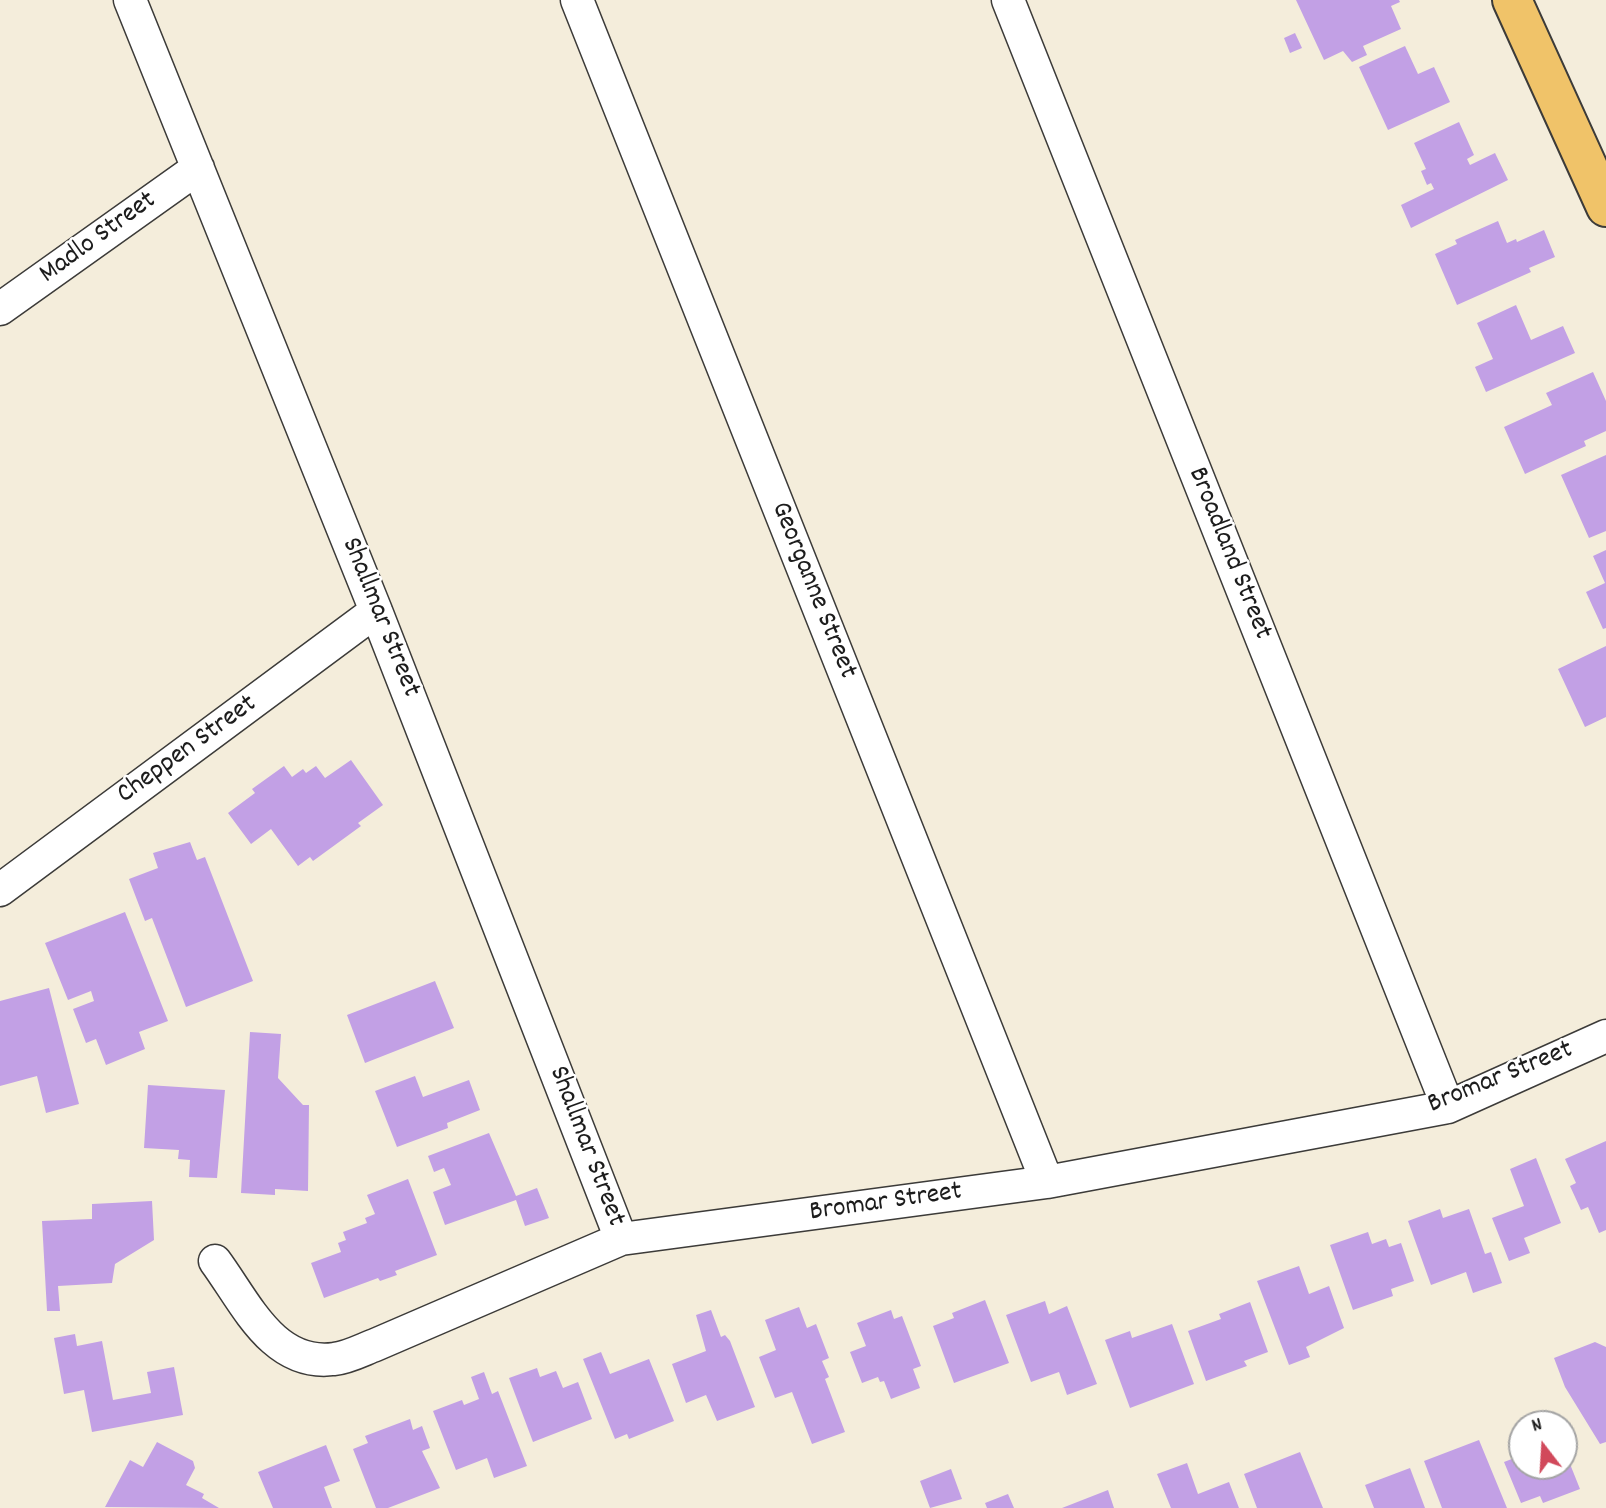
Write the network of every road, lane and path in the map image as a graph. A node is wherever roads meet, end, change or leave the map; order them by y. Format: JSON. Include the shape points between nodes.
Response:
{"nodes":[{"id":1,"x":130,"y":0,"type":"edge"},
{"id":2,"x":577,"y":0,"type":"edge"},
{"id":3,"x":1008,"y":0,"type":"edge"},
{"id":4,"x":1512,"y":0,"type":"edge"},
{"id":5,"x":198,"y":168,"type":"junction"},
{"id":6,"x":1606,"y":207,"type":"edge"},
{"id":7,"x":0,"y":309,"type":"edge"},
{"id":8,"x":376,"y":611,"type":"junction"},
{"id":9,"x":0,"y":890,"type":"edge"},
{"id":10,"x":1606,"y":1036,"type":"edge"},
{"id":11,"x":1448,"y":1108,"type":"junction"},
{"id":12,"x":1047,"y":1182,"type":"junction"},
{"id":13,"x":621,"y":1239,"type":"junction"},
{"id":14,"x":215,"y":1261,"type":"dead end"}],
"edges":[{"from":1,"to":5,"type":"street","name":"Shallmar Street"},
{"from":2,"to":12,"type":"street","name":"Georganne Street"},
{"from":3,"to":11,"type":"street","name":"Broadland Street"},
{"from":4,"to":6,"type":"main road"},
{"from":5,"to":7,"type":"street","name":"Madlo Street"},
{"from":5,"to":8,"type":"street","name":"Shallmar Street"},
{"from":8,"to":9,"type":"street","name":"Cheppen Street"},
{"from":8,"to":13,"type":"street","name":"Shallmar Street"},
{"from":10,"to":11,"type":"street","name":"Bromar Street"},
{"from":11,"to":12,"type":"street","name":"Bromar Street"},
{"from":12,"to":13,"type":"street","name":"Bromar Street"},
{"from":13,"to":14,"type":"street","name":"Bromar Street","via":[[334,1359],[305,1358],[279,1347]]}]}
